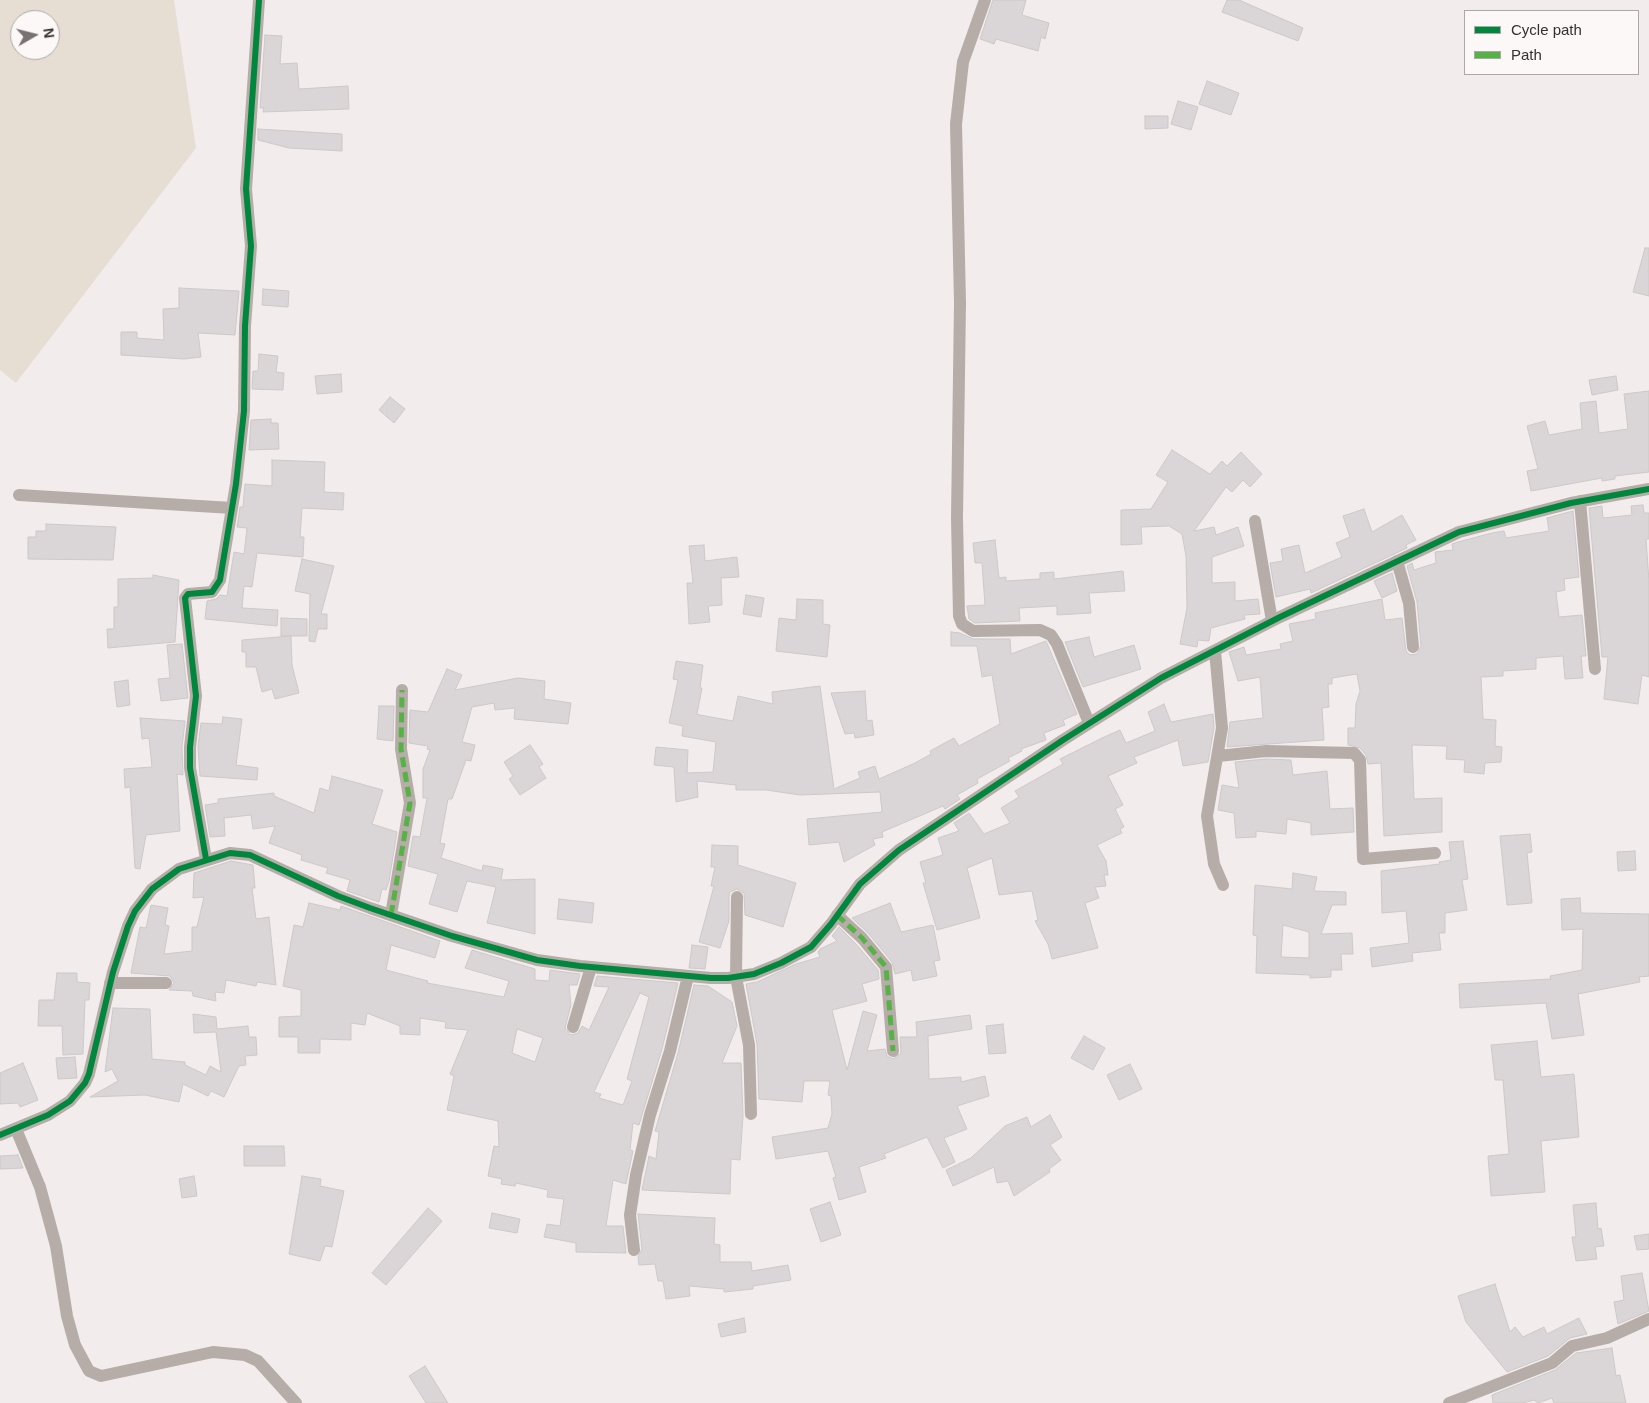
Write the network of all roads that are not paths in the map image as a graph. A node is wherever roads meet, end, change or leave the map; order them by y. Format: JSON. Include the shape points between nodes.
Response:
{"nodes":[{"id":1,"x":259,"y":0,"type":"edge"},
{"id":2,"x":985,"y":0,"type":"edge"},
{"id":3,"x":1649,"y":488,"type":"edge"},
{"id":4,"x":19,"y":495,"type":"dead end"},
{"id":5,"x":1580,"y":501,"type":"junction"},
{"id":6,"x":232,"y":508,"type":"junction"},
{"id":7,"x":1255,"y":521,"type":"dead end"},
{"id":8,"x":1397,"y":561,"type":"junction"},
{"id":9,"x":1272,"y":621,"type":"junction"},
{"id":10,"x":1413,"y":646,"type":"dead end"},
{"id":11,"x":1215,"y":650,"type":"junction"},
{"id":12,"x":1595,"y":669,"type":"dead end"},
{"id":13,"x":402,"y":690,"type":"dead end"},
{"id":14,"x":1089,"y":723,"type":"junction"},
{"id":15,"x":1218,"y":756,"type":"junction"},
{"id":16,"x":1435,"y":853,"type":"dead end"},
{"id":17,"x":206,"y":859,"type":"junction"},
{"id":18,"x":1223,"y":885,"type":"dead end"},
{"id":19,"x":737,"y":898,"type":"dead end"},
{"id":20,"x":391,"y":915,"type":"junction"},
{"id":21,"x":837,"y":915,"type":"junction"},
{"id":22,"x":591,"y":967,"type":"junction"},
{"id":23,"x":688,"y":976,"type":"junction"},
{"id":24,"x":736,"y":977,"type":"junction"},
{"id":25,"x":110,"y":983,"type":"junction"},
{"id":26,"x":166,"y":983,"type":"dead end"},
{"id":27,"x":573,"y":1027,"type":"dead end"},
{"id":28,"x":893,"y":1051,"type":"dead end"},
{"id":29,"x":751,"y":1114,"type":"dead end"},
{"id":30,"x":16,"y":1129,"type":"junction"},
{"id":31,"x":0,"y":1135,"type":"edge"},
{"id":32,"x":634,"y":1250,"type":"dead end"},
{"id":33,"x":1649,"y":1319,"type":"edge"},
{"id":34,"x":296,"y":1403,"type":"edge"},
{"id":35,"x":1449,"y":1403,"type":"edge"}],
"edges":[{"from":1,"to":6,"type":"street","via":[[246,189],[251,246],[244,411]]},
{"from":2,"to":14,"type":"street","via":[[963,62],[956,124],[960,303],[959,616],[962,624],[973,631],[1040,630],[1051,635]]},
{"from":3,"to":5,"type":"street"},
{"from":4,"to":6,"type":"street"},
{"from":5,"to":8,"type":"street","via":[[1459,532]]},
{"from":5,"to":12,"type":"street"},
{"from":6,"to":17,"type":"street","via":[[220,580],[215,590],[188,594],[185,598],[196,696],[190,768]]},
{"from":7,"to":9,"type":"street"},
{"from":8,"to":9,"type":"street"},
{"from":8,"to":10,"type":"street","via":[[1409,603]]},
{"from":9,"to":11,"type":"street"},
{"from":11,"to":14,"type":"street","via":[[1161,678]]},
{"from":11,"to":15,"type":"street","via":[[1222,716]]},
{"from":13,"to":20,"type":"street","via":[[401,749],[410,803]]},
{"from":14,"to":21,"type":"street","via":[[899,850],[860,884]]},
{"from":15,"to":16,"type":"street","via":[[1266,751],[1354,753],[1360,760],[1363,859]]},
{"from":15,"to":18,"type":"street","via":[[1206,816],[1214,864]]},
{"from":17,"to":20,"type":"street","via":[[230,853],[250,855],[338,896]]},
{"from":17,"to":25,"type":"street","via":[[170,874],[143,899],[128,926]]},
{"from":19,"to":24,"type":"street"},
{"from":20,"to":22,"type":"street","via":[[536,960]]},
{"from":21,"to":24,"type":"street","via":[[817,940],[802,952],[772,968]]},
{"from":21,"to":28,"type":"street","via":[[886,967]]},
{"from":22,"to":23,"type":"street"},
{"from":22,"to":27,"type":"street"},
{"from":23,"to":24,"type":"street"},
{"from":23,"to":32,"type":"street","via":[[636,1175],[630,1215]]},
{"from":24,"to":29,"type":"street","via":[[749,1045]]},
{"from":25,"to":26,"type":"street"},
{"from":25,"to":30,"type":"street","via":[[86,1083],[60,1107]]},
{"from":30,"to":31,"type":"street"},
{"from":30,"to":34,"type":"street","via":[[40,1187],[56,1246],[67,1316],[75,1345],[89,1371],[101,1376],[213,1352],[245,1355],[258,1361]]},
{"from":33,"to":35,"type":"street","via":[[1607,1338],[1572,1346],[1552,1363]]}]}
